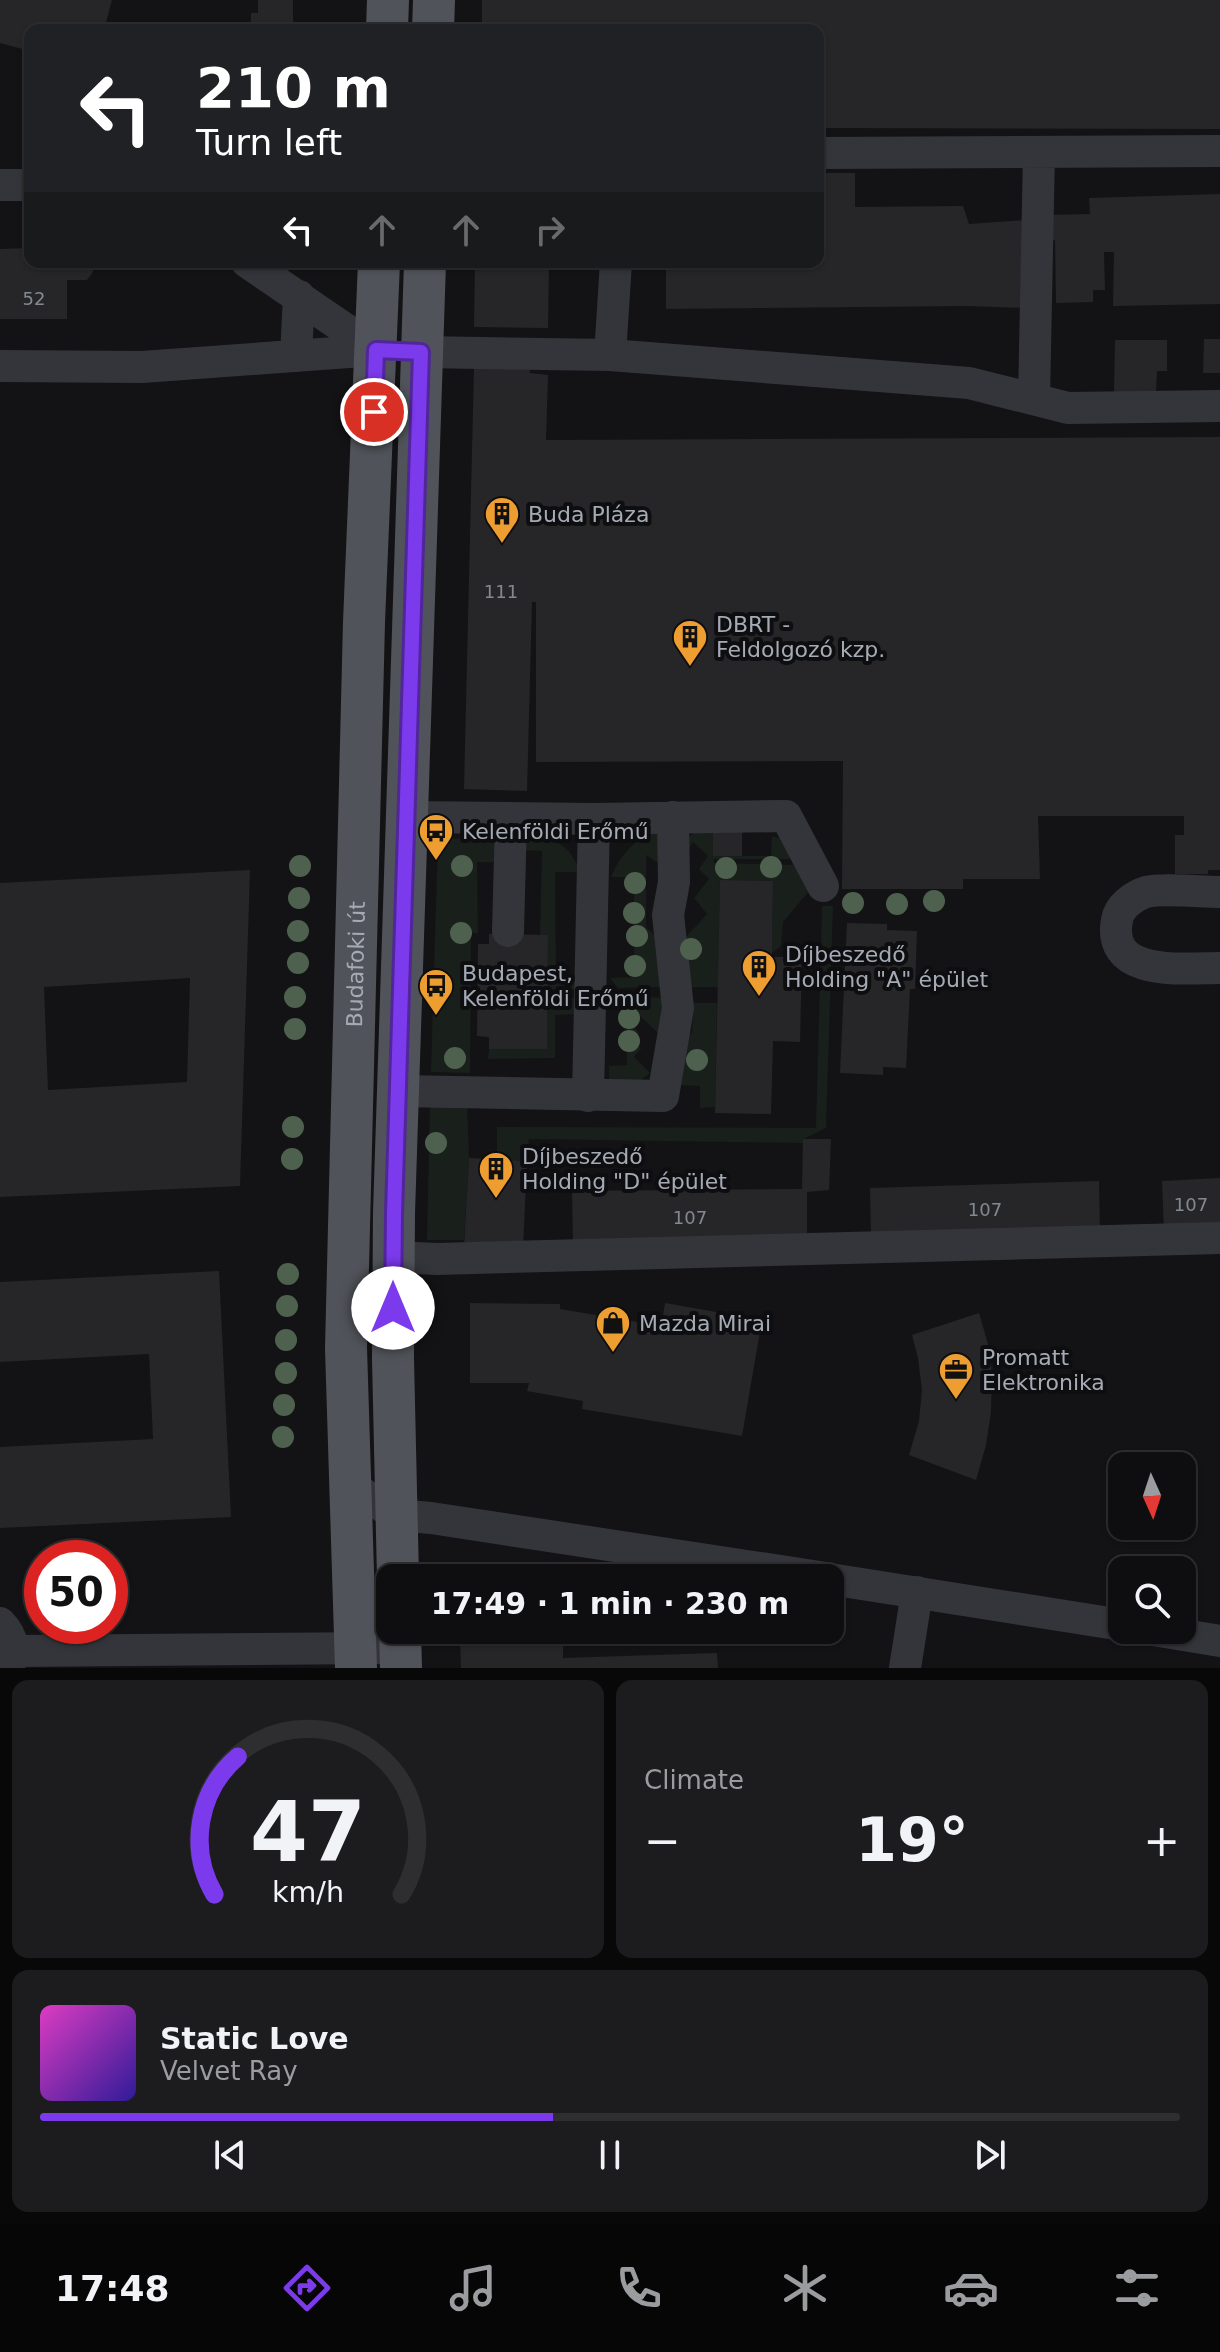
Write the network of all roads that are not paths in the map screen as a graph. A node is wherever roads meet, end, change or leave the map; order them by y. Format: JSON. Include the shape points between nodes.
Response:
{"nodes":[{"id":1,"x":388,"y":0,"type":"edge"},
{"id":2,"x":434,"y":0,"type":"edge"},
{"id":3,"x":387,"y":24,"type":"edge"},
{"id":4,"x":433,"y":24,"type":"edge"},
{"id":5,"x":1220,"y":151,"type":"edge"},
{"id":6,"x":1039,"y":152,"type":"junction"},
{"id":7,"x":824,"y":153,"type":"edge"},
{"id":8,"x":0,"y":185,"type":"edge"},
{"id":9,"x":24,"y":185,"type":"edge"},
{"id":10,"x":256,"y":268,"type":"edge"},
{"id":11,"x":379,"y":268,"type":"edge"},
{"id":12,"x":425,"y":268,"type":"edge"},
{"id":13,"x":616,"y":268,"type":"edge"},
{"id":14,"x":299,"y":296,"type":"junction"},
{"id":15,"x":376,"y":350,"type":"junction"},
{"id":16,"x":421,"y":352,"type":"junction"},
{"id":17,"x":610,"y":355,"type":"junction"},
{"id":18,"x":296,"y":356,"type":"junction"},
{"id":19,"x":0,"y":366,"type":"edge"},
{"id":20,"x":1034,"y":399,"type":"junction"},
{"id":21,"x":1220,"y":406,"type":"edge"},
{"id":22,"x":406,"y":817,"type":"junction"},
{"id":23,"x":673,"y":817,"type":"junction"},
{"id":24,"x":511,"y":819,"type":"junction"},
{"id":25,"x":594,"y":819,"type":"junction"},
{"id":26,"x":823,"y":886,"type":"dead end"},
{"id":27,"x":1220,"y":892,"type":"edge"},
{"id":28,"x":508,"y":931,"type":"dead end"},
{"id":29,"x":1220,"y":968,"type":"edge"},
{"id":30,"x":398,"y":1091,"type":"junction"},
{"id":31,"x":588,"y":1096,"type":"junction"},
{"id":32,"x":1220,"y":1238,"type":"edge"},
{"id":33,"x":393,"y":1257,"type":"junction"},
{"id":34,"x":351,"y":1486,"type":"junction"},
{"id":35,"x":396,"y":1515,"type":"junction"},
{"id":36,"x":398,"y":1564,"type":"edge"},
{"id":37,"x":735,"y":1564,"type":"edge"},
{"id":38,"x":844,"y":1581,"type":"edge"},
{"id":39,"x":917,"y":1592,"type":"junction"},
{"id":40,"x":1108,"y":1623,"type":"edge"},
{"id":41,"x":7,"y":1647,"type":"edge"},
{"id":42,"x":400,"y":1649,"type":"edge"},
{"id":43,"x":356,"y":1658,"type":"edge"},
{"id":44,"x":905,"y":1668,"type":"edge"}],
"edges":[{"from":1,"to":3,"type":"main road"},
{"from":2,"to":4,"type":"main road"},
{"from":5,"to":6,"type":"street"},
{"from":6,"to":7,"type":"street"},
{"from":6,"to":20,"type":"street"},
{"from":8,"to":9,"type":"street"},
{"from":10,"to":14,"type":"street"},
{"from":11,"to":15,"type":"main road","name":"Budafoki út"},
{"from":12,"to":16,"type":"main road","name":"Budafoki út"},
{"from":13,"to":17,"type":"street"},
{"from":14,"to":15,"type":"street"},
{"from":14,"to":18,"type":"street"},
{"from":15,"to":16,"type":"main road"},
{"from":15,"to":18,"type":"street"},
{"from":15,"to":34,"type":"main road","name":"Budafoki út","via":[[346,1348]]},
{"from":16,"to":17,"type":"street"},
{"from":16,"to":22,"type":"main road","name":"Budafoki út"},
{"from":17,"to":20,"type":"street","via":[[969,383]]},
{"from":18,"to":19,"type":"street","via":[[142,367]]},
{"from":20,"to":21,"type":"street","via":[[1068,408]]},
{"from":22,"to":24,"type":"street"},
{"from":22,"to":30,"type":"main road","name":"Budafoki út"},
{"from":23,"to":25,"type":"street"},
{"from":23,"to":26,"type":"street","via":[[786,816]]},
{"from":23,"to":31,"type":"street","via":[[674,882],[668,915],[678,1008],[663,1096]]},
{"from":24,"to":25,"type":"street"},
{"from":24,"to":28,"type":"street"},
{"from":25,"to":31,"type":"street"},
{"from":27,"to":29,"type":"street","via":[[1147,892],[1126,902],[1117,918],[1116,939],[1127,958],[1155,968]]},
{"from":30,"to":31,"type":"street"},
{"from":30,"to":33,"type":"main road","name":"Budafoki út"},
{"from":32,"to":33,"type":"street"},
{"from":33,"to":35,"type":"main road","name":"Budafoki út"},
{"from":34,"to":35,"type":"street"},
{"from":34,"to":43,"type":"main road","name":"Budafoki út"},
{"from":35,"to":36,"type":"main road","name":"Budafoki út"},
{"from":35,"to":37,"type":"street"},
{"from":38,"to":39,"type":"street"},
{"from":39,"to":40,"type":"street"},
{"from":39,"to":44,"type":"street"},
{"from":41,"to":43,"type":"street"},
{"from":42,"to":43,"type":"street"}]}
